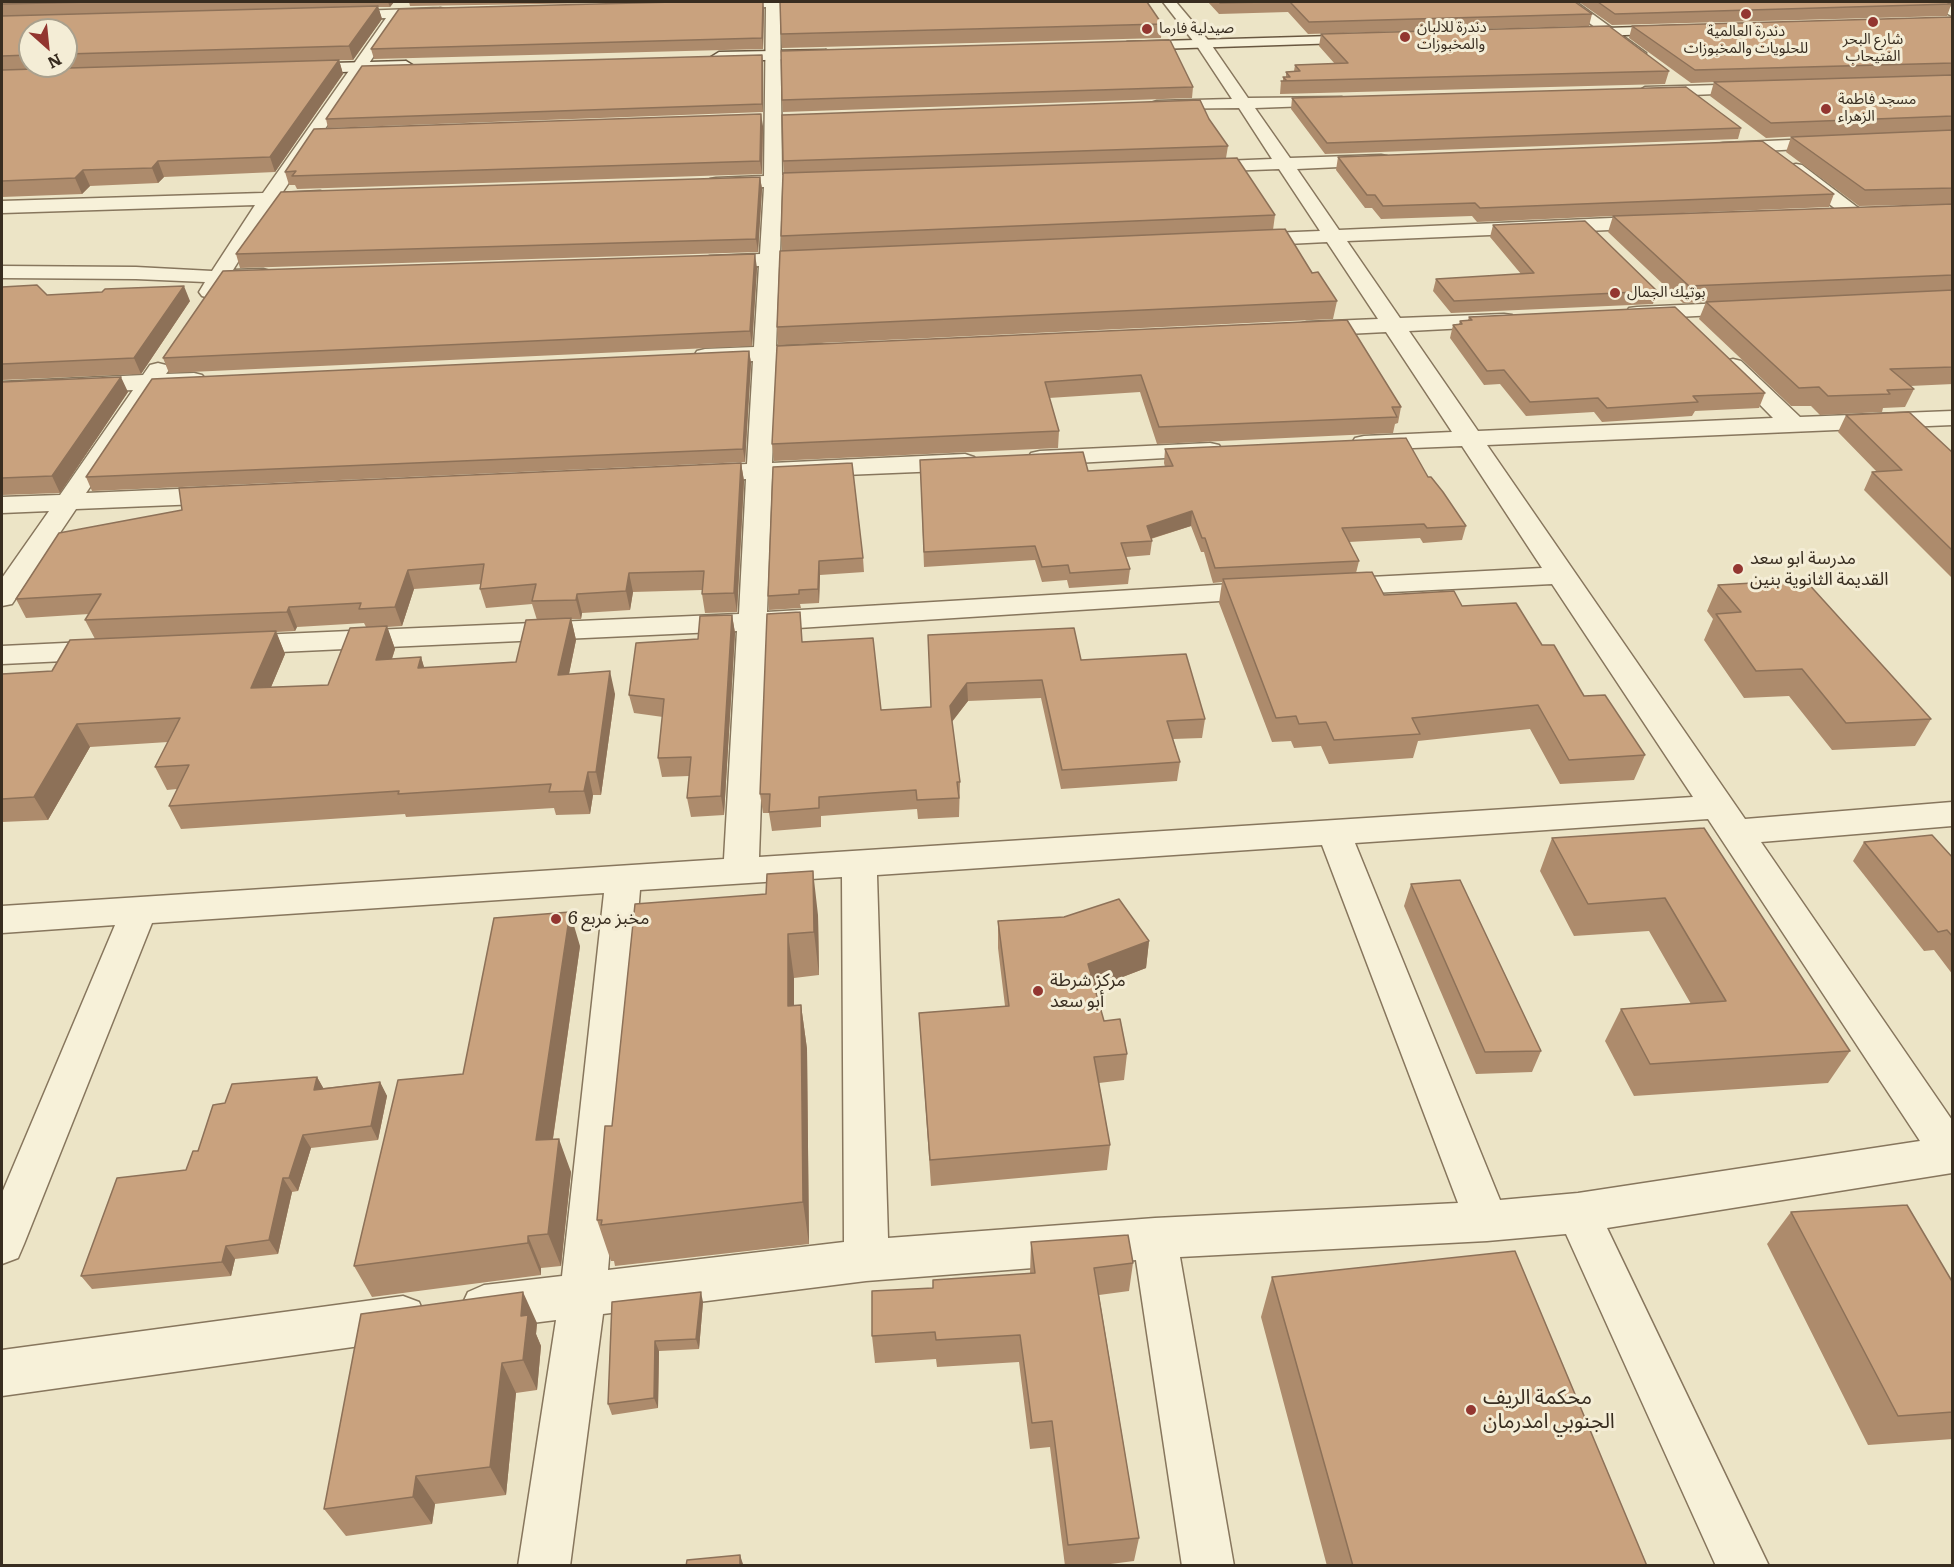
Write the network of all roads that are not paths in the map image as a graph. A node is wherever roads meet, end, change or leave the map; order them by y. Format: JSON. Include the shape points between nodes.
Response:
{"nodes":[{"id":1,"x":773,"y":2,"type":"edge"},
{"id":2,"x":1169,"y":2,"type":"edge"},
{"id":3,"x":1568,"y":2,"type":"edge"},
{"id":4,"x":1932,"y":2,"type":"edge"},
{"id":5,"x":702,"y":5,"type":"edge"},
{"id":6,"x":400,"y":7,"type":"edge"},
{"id":7,"x":455,"y":11,"type":"edge"},
{"id":8,"x":325,"y":15,"type":"edge"},
{"id":9,"x":1949,"y":19,"type":"edge"},
{"id":10,"x":1692,"y":29,"type":"edge"},
{"id":11,"x":1609,"y":32,"type":"junction"},
{"id":12,"x":1550,"y":33,"type":"edge"},
{"id":13,"x":1382,"y":38,"type":"edge"},
{"id":14,"x":1203,"y":44,"type":"junction"},
{"id":15,"x":1107,"y":46,"type":"edge"},
{"id":16,"x":844,"y":54,"type":"edge"},
{"id":17,"x":772,"y":56,"type":"junction"},
{"id":18,"x":702,"y":57,"type":"edge"},
{"id":19,"x":418,"y":65,"type":"edge"},
{"id":20,"x":1654,"y":65,"type":"edge"},
{"id":21,"x":360,"y":67,"type":"junction"},
{"id":22,"x":276,"y":69,"type":"edge"},
{"id":23,"x":1673,"y":78,"type":"dead end"},
{"id":24,"x":1774,"y":88,"type":"edge"},
{"id":25,"x":1691,"y":91,"type":"junction"},
{"id":26,"x":1632,"y":93,"type":"edge"},
{"id":27,"x":1349,"y":100,"type":"edge"},
{"id":28,"x":1243,"y":103,"type":"junction"},
{"id":29,"x":1709,"y":105,"type":"edge"},
{"id":30,"x":1137,"y":107,"type":"edge"},
{"id":31,"x":1747,"y":132,"type":"dead end"},
{"id":32,"x":337,"y":134,"type":"edge"},
{"id":33,"x":314,"y":135,"type":"junction"},
{"id":34,"x":1847,"y":143,"type":"edge"},
{"id":35,"x":1766,"y":146,"type":"junction"},
{"id":36,"x":1707,"y":148,"type":"edge"},
{"id":37,"x":1401,"y":160,"type":"edge"},
{"id":38,"x":1284,"y":164,"type":"junction"},
{"id":39,"x":1177,"y":168,"type":"edge"},
{"id":40,"x":845,"y":178,"type":"edge"},
{"id":41,"x":773,"y":181,"type":"junction"},
{"id":42,"x":703,"y":183,"type":"edge"},
{"id":43,"x":339,"y":196,"type":"edge"},
{"id":44,"x":268,"y":199,"type":"junction"},
{"id":45,"x":2,"y":207,"type":"edge"},
{"id":46,"x":1854,"y":213,"type":"junction"},
{"id":47,"x":1876,"y":213,"type":"edge"},
{"id":48,"x":1819,"y":215,"type":"edge"},
{"id":49,"x":1679,"y":221,"type":"edge"},
{"id":50,"x":1586,"y":225,"type":"junction"},
{"id":51,"x":1333,"y":236,"type":"junction"},
{"id":52,"x":1225,"y":241,"type":"edge"},
{"id":53,"x":1610,"y":248,"type":"edge"},
{"id":54,"x":842,"y":257,"type":"edge"},
{"id":55,"x":770,"y":260,"type":"junction"},
{"id":56,"x":686,"y":263,"type":"edge"},
{"id":57,"x":2,"y":272,"type":"edge"},
{"id":58,"x":279,"y":275,"type":"edge"},
{"id":59,"x":219,"y":277,"type":"junction"},
{"id":60,"x":1651,"y":288,"type":"edge"},
{"id":61,"x":200,"y":305,"type":"edge"},
{"id":62,"x":1768,"y":307,"type":"edge"},
{"id":63,"x":1676,"y":312,"type":"junction"},
{"id":64,"x":1617,"y":314,"type":"edge"},
{"id":65,"x":1522,"y":319,"type":"edge"},
{"id":66,"x":1392,"y":325,"type":"junction"},
{"id":67,"x":1693,"y":328,"type":"edge"},
{"id":68,"x":1286,"y":330,"type":"edge"},
{"id":69,"x":847,"y":350,"type":"edge"},
{"id":70,"x":1718,"y":352,"type":"edge"},
{"id":71,"x":168,"y":353,"type":"edge"},
{"id":72,"x":764,"y":354,"type":"junction"},
{"id":73,"x":681,"y":357,"type":"edge"},
{"id":74,"x":220,"y":379,"type":"edge"},
{"id":75,"x":149,"y":382,"type":"junction"},
{"id":76,"x":2,"y":389,"type":"edge"},
{"id":77,"x":1953,"y":418,"type":"edge"},
{"id":78,"x":1794,"y":424,"type":"junction"},
{"id":79,"x":1469,"y":438,"type":"junction"},
{"id":80,"x":1339,"y":444,"type":"edge"},
{"id":81,"x":1232,"y":449,"type":"edge"},
{"id":82,"x":1020,"y":459,"type":"edge"},
{"id":83,"x":984,"y":461,"type":"edge"},
{"id":84,"x":760,"y":471,"type":"junction"},
{"id":85,"x":676,"y":475,"type":"edge"},
{"id":86,"x":248,"y":494,"type":"edge"},
{"id":87,"x":69,"y":502,"type":"junction"},
{"id":88,"x":2,"y":505,"type":"edge"},
{"id":89,"x":1561,"y":575,"type":"junction"},
{"id":90,"x":2,"y":598,"type":"edge"},
{"id":91,"x":751,"y":622,"type":"junction"},
{"id":92,"x":204,"y":646,"type":"edge"},
{"id":93,"x":132,"y":649,"type":"edge"},
{"id":94,"x":2,"y":655,"type":"edge"},
{"id":95,"x":1953,"y":814,"type":"edge"},
{"id":96,"x":1726,"y":819,"type":"junction"},
{"id":97,"x":1334,"y":832,"type":"junction"},
{"id":98,"x":860,"y":863,"type":"junction"},
{"id":99,"x":741,"y":871,"type":"junction"},
{"id":100,"x":623,"y":879,"type":"junction"},
{"id":101,"x":139,"y":910,"type":"junction"},
{"id":102,"x":2,"y":920,"type":"edge"},
{"id":103,"x":1940,"y":1117,"type":"edge"},
{"id":104,"x":1953,"y":1154,"type":"edge"},
{"id":105,"x":1578,"y":1213,"type":"junction"},
{"id":106,"x":1487,"y":1221,"type":"junction"},
{"id":107,"x":1155,"y":1239,"type":"junction"},
{"id":108,"x":2,"y":1244,"type":"edge"},
{"id":109,"x":866,"y":1260,"type":"junction"},
{"id":110,"x":583,"y":1293,"type":"junction"},
{"id":111,"x":2,"y":1373,"type":"edge"},
{"id":112,"x":544,"y":1566,"type":"edge"},
{"id":113,"x":1208,"y":1566,"type":"edge"},
{"id":114,"x":1743,"y":1566,"type":"edge"}],
"edges":[{"from":1,"to":5,"type":"street"},
{"from":1,"to":17,"type":"street"},
{"from":2,"to":14,"type":"street"},
{"from":3,"to":11,"type":"street"},
{"from":4,"to":9,"type":"street"},
{"from":6,"to":7,"type":"street"},
{"from":6,"to":8,"type":"street"},
{"from":6,"to":21,"type":"street"},
{"from":10,"to":11,"type":"street"},
{"from":11,"to":12,"type":"street"},
{"from":11,"to":20,"type":"street"},
{"from":13,"to":14,"type":"street"},
{"from":14,"to":15,"type":"street"},
{"from":14,"to":28,"type":"street"},
{"from":16,"to":17,"type":"street"},
{"from":17,"to":18,"type":"street"},
{"from":17,"to":41,"type":"street"},
{"from":19,"to":21,"type":"street"},
{"from":21,"to":22,"type":"street"},
{"from":21,"to":33,"type":"street"},
{"from":23,"to":25,"type":"street"},
{"from":24,"to":25,"type":"street"},
{"from":25,"to":26,"type":"street"},
{"from":25,"to":29,"type":"street"},
{"from":27,"to":28,"type":"street"},
{"from":28,"to":30,"type":"street"},
{"from":28,"to":38,"type":"street"},
{"from":31,"to":35,"type":"street"},
{"from":32,"to":33,"type":"street"},
{"from":33,"to":44,"type":"street"},
{"from":34,"to":35,"type":"street"},
{"from":35,"to":36,"type":"street"},
{"from":35,"to":46,"type":"street"},
{"from":37,"to":38,"type":"street"},
{"from":38,"to":39,"type":"street"},
{"from":38,"to":51,"type":"street"},
{"from":40,"to":41,"type":"street"},
{"from":41,"to":42,"type":"street"},
{"from":41,"to":55,"type":"street"},
{"from":43,"to":44,"type":"street"},
{"from":44,"to":45,"type":"street"},
{"from":44,"to":59,"type":"street"},
{"from":46,"to":47,"type":"street"},
{"from":46,"to":48,"type":"street"},
{"from":49,"to":50,"type":"street"},
{"from":50,"to":51,"type":"street"},
{"from":50,"to":53,"type":"street"},
{"from":51,"to":52,"type":"street"},
{"from":51,"to":66,"type":"street"},
{"from":54,"to":55,"type":"street"},
{"from":55,"to":56,"type":"street"},
{"from":55,"to":72,"type":"street"},
{"from":57,"to":59,"type":"street"},
{"from":58,"to":59,"type":"street"},
{"from":59,"to":61,"type":"street"},
{"from":60,"to":63,"type":"street"},
{"from":62,"to":63,"type":"street"},
{"from":63,"to":64,"type":"street"},
{"from":63,"to":67,"type":"street"},
{"from":65,"to":66,"type":"street"},
{"from":66,"to":68,"type":"street"},
{"from":66,"to":79,"type":"street"},
{"from":69,"to":72,"type":"street"},
{"from":70,"to":78,"type":"street"},
{"from":71,"to":75,"type":"street"},
{"from":72,"to":73,"type":"street"},
{"from":72,"to":84,"type":"street"},
{"from":74,"to":75,"type":"street"},
{"from":75,"to":76,"type":"street"},
{"from":75,"to":87,"type":"street"},
{"from":77,"to":78,"type":"street"},
{"from":78,"to":79,"type":"street"},
{"from":79,"to":80,"type":"street"},
{"from":79,"to":89,"type":"street"},
{"from":81,"to":82,"type":"street"},
{"from":83,"to":84,"type":"street"},
{"from":84,"to":85,"type":"street"},
{"from":84,"to":91,"type":"street"},
{"from":86,"to":87,"type":"street"},
{"from":87,"to":88,"type":"street"},
{"from":87,"to":90,"type":"street"},
{"from":89,"to":91,"type":"street"},
{"from":89,"to":96,"type":"street"},
{"from":91,"to":92,"type":"street"},
{"from":91,"to":99,"type":"street"},
{"from":93,"to":94,"type":"street"},
{"from":95,"to":96,"type":"street"},
{"from":96,"to":97,"type":"street"},
{"from":96,"to":103,"type":"street"},
{"from":97,"to":98,"type":"street"},
{"from":97,"to":106,"type":"street"},
{"from":98,"to":99,"type":"street"},
{"from":98,"to":109,"type":"street"},
{"from":99,"to":100,"type":"street"},
{"from":100,"to":101,"type":"street"},
{"from":100,"to":110,"type":"street"},
{"from":101,"to":102,"type":"street"},
{"from":101,"to":108,"type":"street"},
{"from":103,"to":104,"type":"street"},
{"from":104,"to":105,"type":"street"},
{"from":105,"to":106,"type":"street"},
{"from":105,"to":114,"type":"street"},
{"from":106,"to":107,"type":"street"},
{"from":107,"to":109,"type":"street"},
{"from":107,"to":113,"type":"street"},
{"from":109,"to":110,"type":"street"},
{"from":110,"to":111,"type":"street"},
{"from":110,"to":112,"type":"street"}]}
